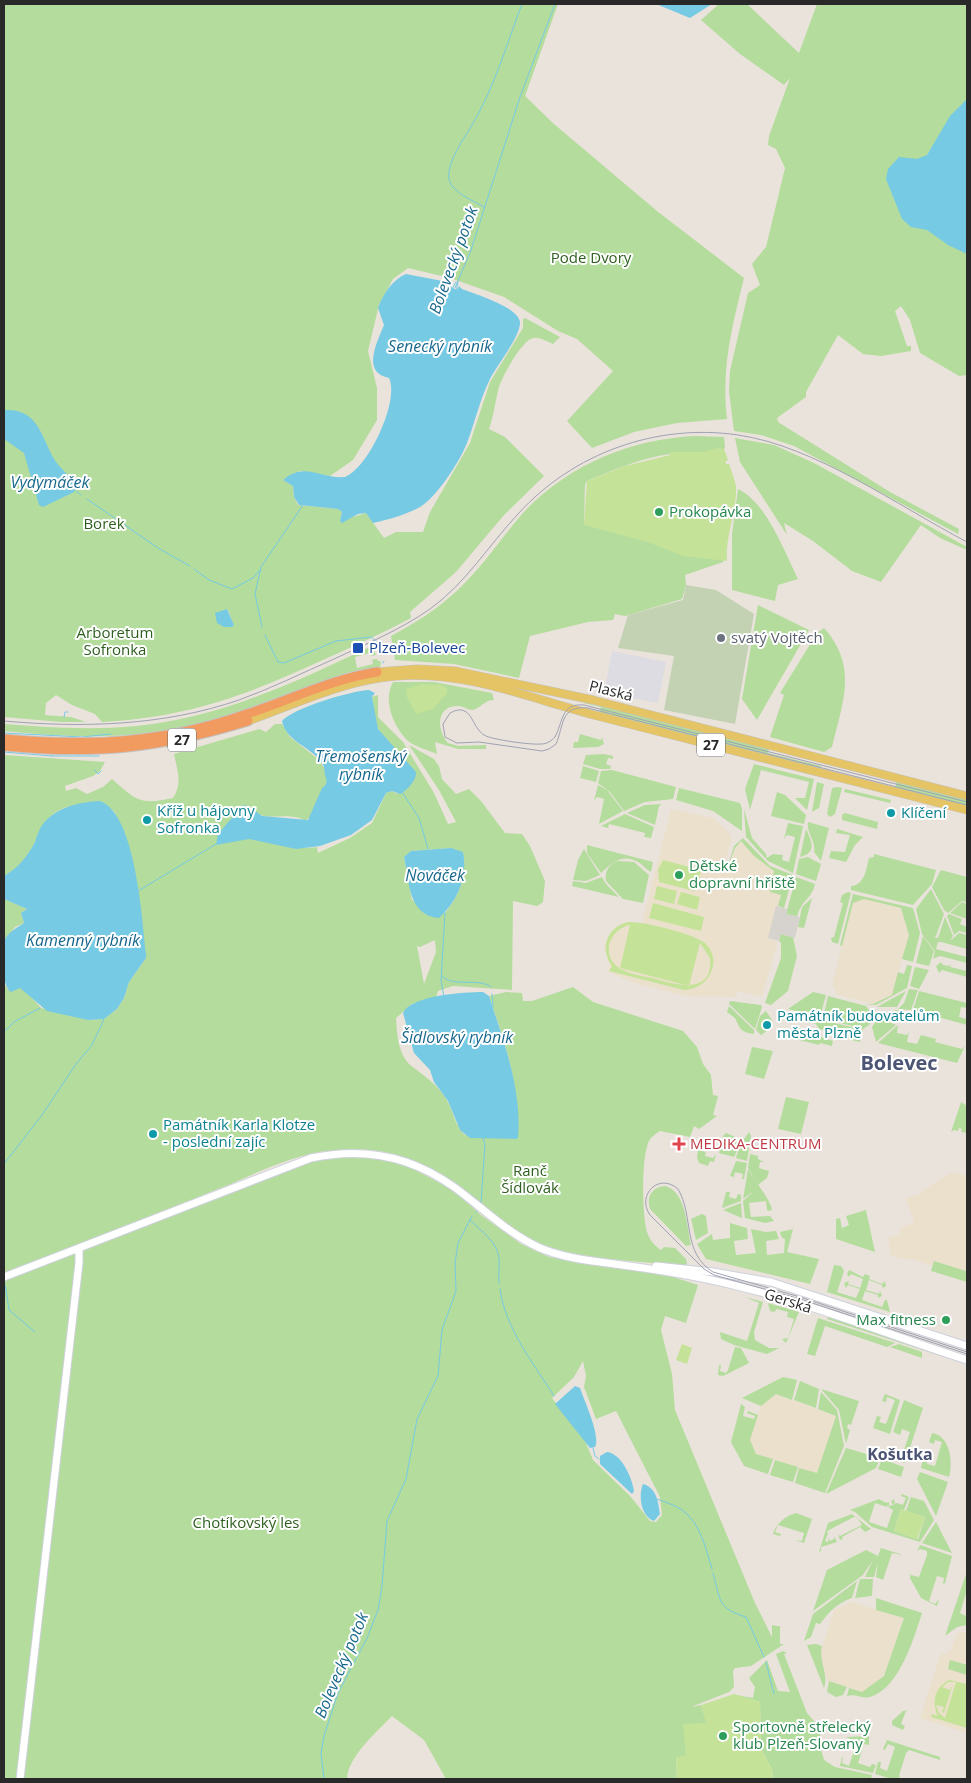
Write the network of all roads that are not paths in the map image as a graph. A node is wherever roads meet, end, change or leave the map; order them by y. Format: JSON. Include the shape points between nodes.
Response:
{"nodes":[{"id":1,"x":377,"y":672,"type":"joint"},
{"id":2,"x":247,"y":718,"type":"junction"},
{"id":3,"x":4,"y":739,"type":"edge"},
{"id":4,"x":4,"y":746,"type":"edge"},
{"id":5,"x":967,"y":796,"type":"edge"},
{"id":6,"x":967,"y":810,"type":"edge"},
{"id":7,"x":79,"y":1248,"type":"junction"},
{"id":8,"x":603,"y":1262,"type":"junction"},
{"id":9,"x":4,"y":1277,"type":"edge"},
{"id":10,"x":967,"y":1346,"type":"edge"},
{"id":11,"x":967,"y":1360,"type":"edge"},
{"id":12,"x":20,"y":1779,"type":"edge"}],
"edges":[{"from":1,"to":2,"type":"highway","name":"Plaská","number":"27","via":[[329,684]]},
{"from":1,"to":5,"type":"main road","name":"Plaská","number":"27","via":[[455,671],[593,700]]},
{"from":2,"to":3,"type":"highway","number":"27","via":[[189,732],[130,741],[61,744]]},
{"from":2,"to":4,"type":"highway","number":"27","via":[[190,738],[131,748],[61,750]]},
{"from":2,"to":6,"type":"main road","name":"Plaská","number":"27","via":[[371,679],[417,675],[453,678],[512,690],[581,712]]},
{"from":7,"to":8,"type":"street","name":"Gerská","via":[[311,1158],[343,1153],[375,1154],[414,1165],[455,1188],[499,1224],[525,1240],[565,1255]]},
{"from":7,"to":9,"type":"street","name":"Gerská"},
{"from":7,"to":12,"type":"street"},
{"from":8,"to":10,"type":"street","name":"Gerská","via":[[758,1279]]},
{"from":8,"to":11,"type":"street","name":"Gerská","via":[[749,1289]]}]}
